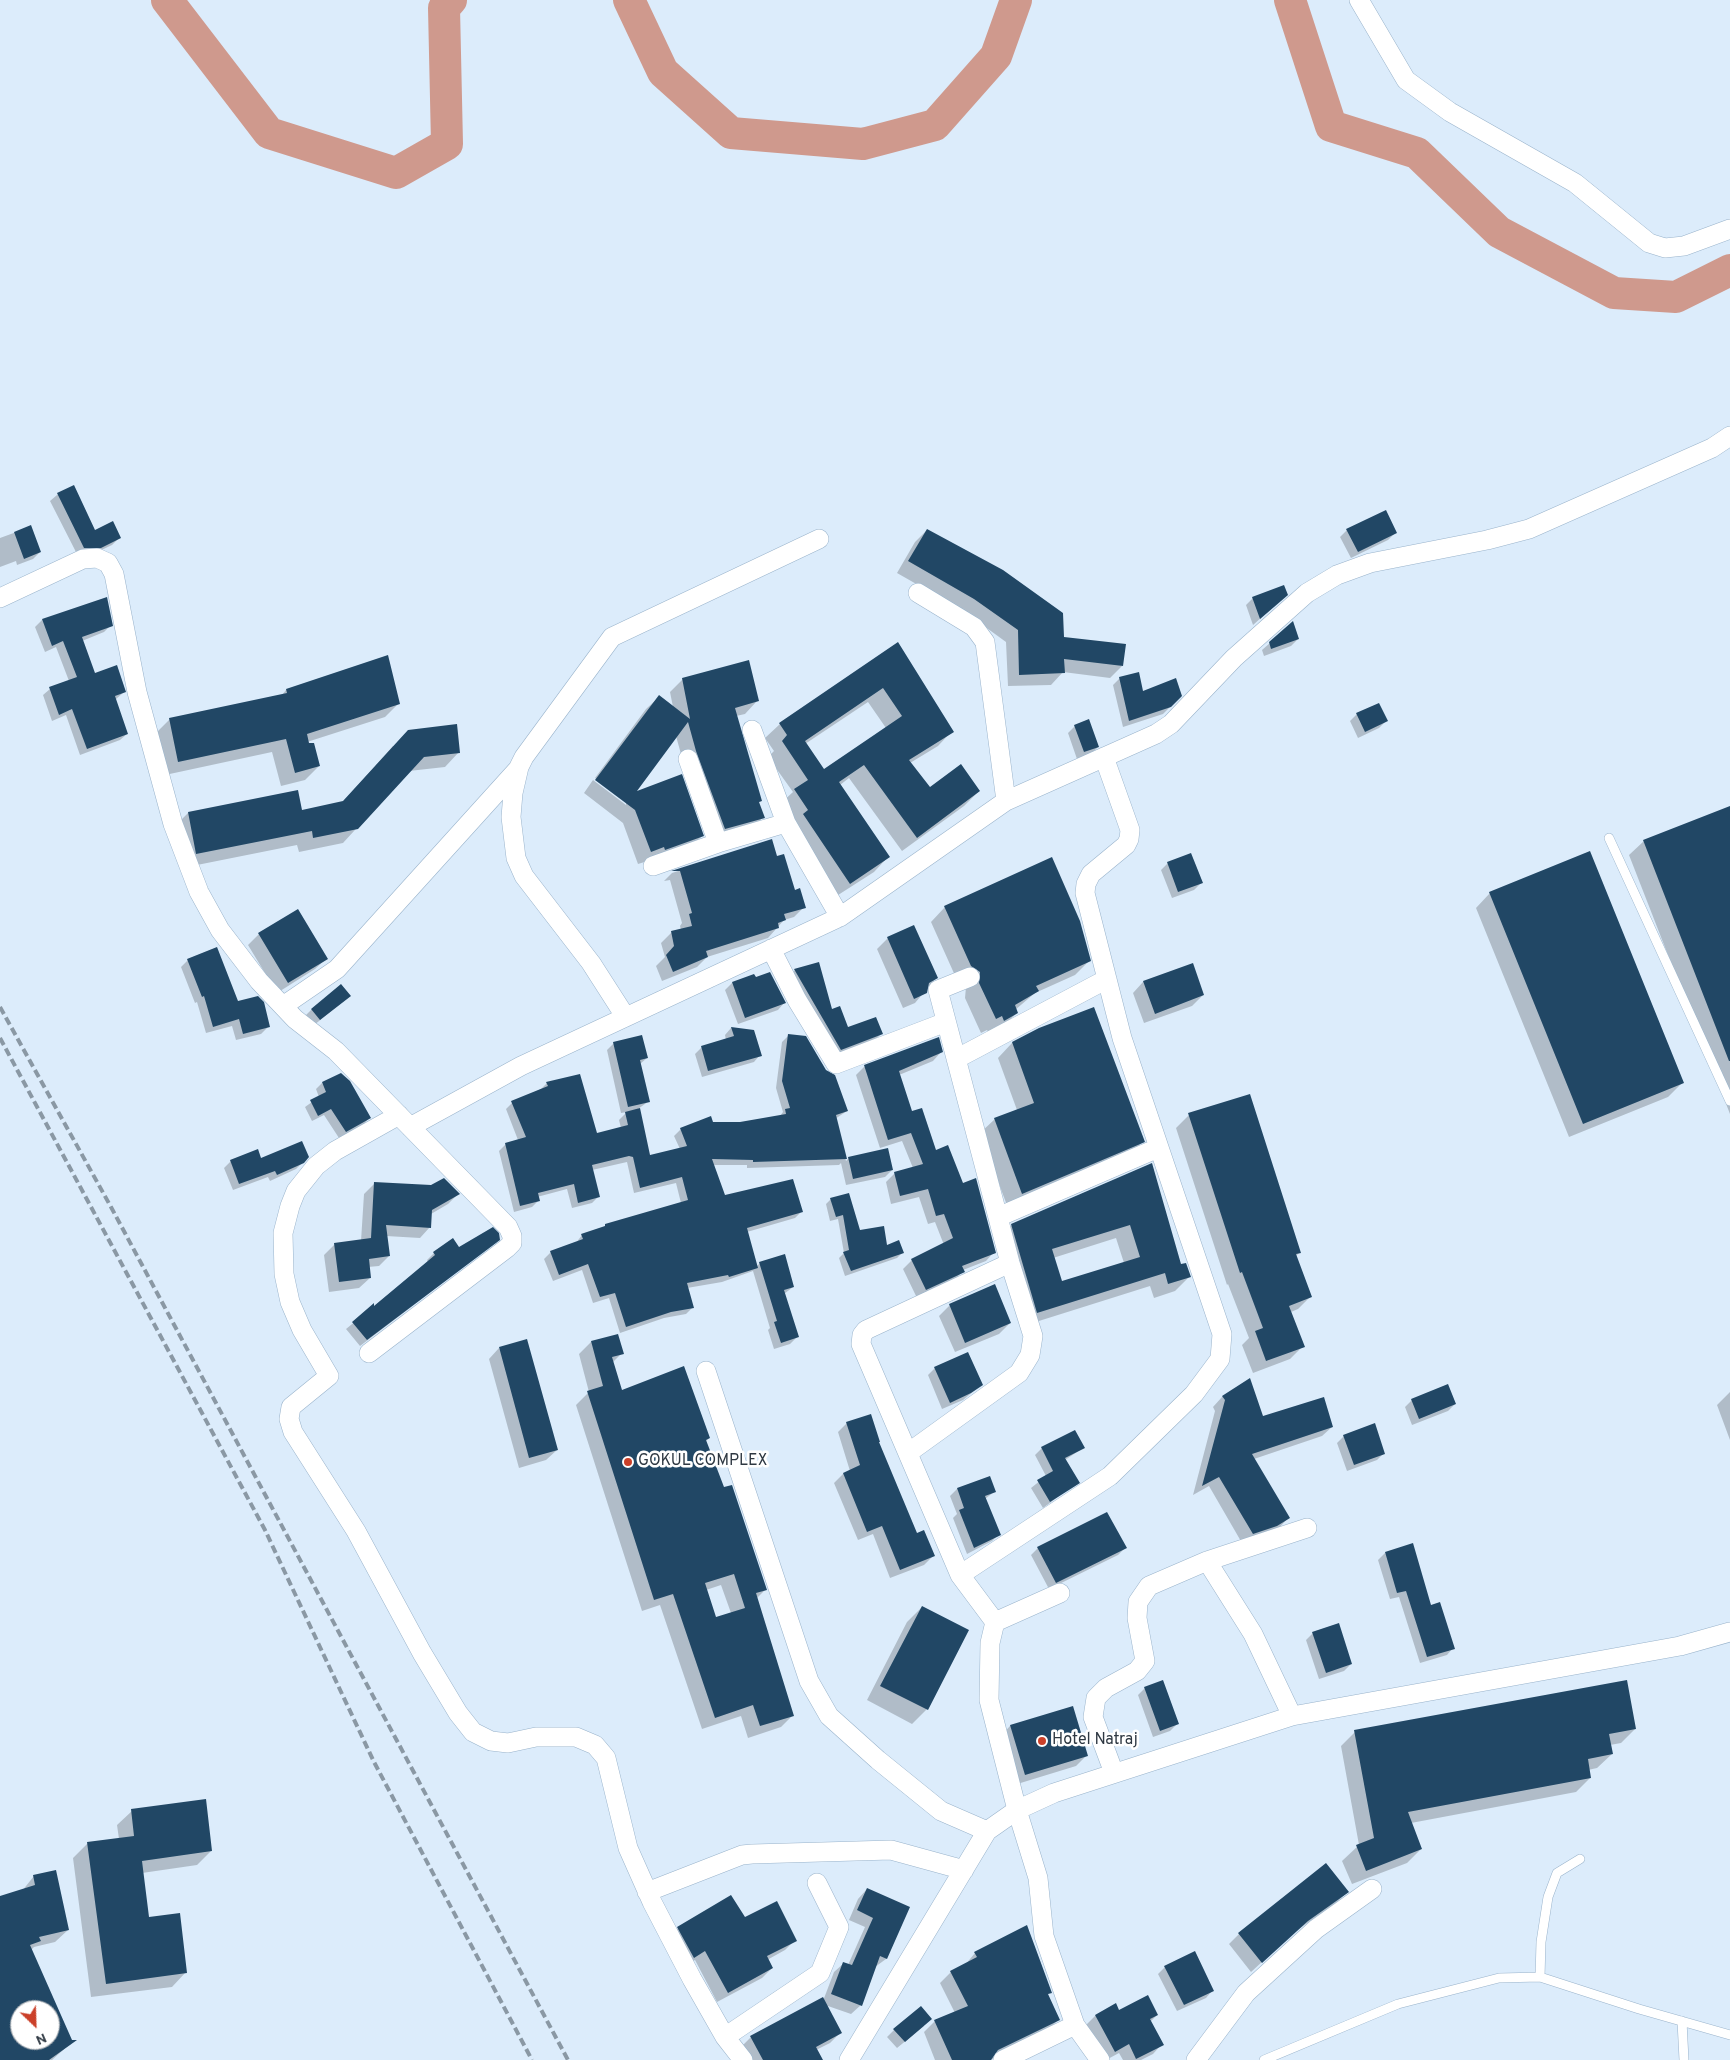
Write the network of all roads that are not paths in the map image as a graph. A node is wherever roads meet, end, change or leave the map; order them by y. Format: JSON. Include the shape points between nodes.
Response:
{"nodes":[{"id":1,"x":1360,"y":0,"type":"edge"},
{"id":2,"x":1730,"y":229,"type":"edge"},
{"id":3,"x":1730,"y":436,"type":"edge"},
{"id":4,"x":819,"y":540,"type":"dead end"},
{"id":5,"x":918,"y":593,"type":"dead end"},
{"id":6,"x":0,"y":598,"type":"edge"},
{"id":7,"x":752,"y":730,"type":"dead end"},
{"id":8,"x":1104,"y":757,"type":"junction"},
{"id":9,"x":688,"y":759,"type":"dead end"},
{"id":10,"x":519,"y":767,"type":"junction"},
{"id":11,"x":1006,"y":801,"type":"junction"},
{"id":12,"x":786,"y":823,"type":"junction"},
{"id":13,"x":1609,"y":838,"type":"dead end"},
{"id":14,"x":718,"y":843,"type":"junction"},
{"id":15,"x":653,"y":866,"type":"dead end"},
{"id":16,"x":840,"y":917,"type":"junction"},
{"id":17,"x":771,"y":949,"type":"junction"},
{"id":18,"x":970,"y":977,"type":"dead end"},
{"id":19,"x":1107,"y":979,"type":"junction"},
{"id":20,"x":283,"y":1006,"type":"junction"},
{"id":21,"x":625,"y":1016,"type":"junction"},
{"id":22,"x":946,"y":1022,"type":"junction"},
{"id":23,"x":956,"y":1059,"type":"junction"},
{"id":24,"x":1730,"y":1101,"type":"edge"},
{"id":25,"x":405,"y":1121,"type":"junction"},
{"id":26,"x":1158,"y":1148,"type":"junction"},
{"id":27,"x":998,"y":1216,"type":"junction"},
{"id":28,"x":1010,"y":1263,"type":"junction"},
{"id":29,"x":369,"y":1353,"type":"dead end"},
{"id":30,"x":706,"y":1371,"type":"dead end"},
{"id":31,"x":908,"y":1454,"type":"junction"},
{"id":32,"x":1307,"y":1528,"type":"dead end"},
{"id":33,"x":1207,"y":1561,"type":"junction"},
{"id":34,"x":960,"y":1575,"type":"junction"},
{"id":35,"x":1060,"y":1593,"type":"dead end"},
{"id":36,"x":995,"y":1622,"type":"junction"},
{"id":37,"x":1730,"y":1632,"type":"edge"},
{"id":38,"x":1292,"y":1716,"type":"junction"},
{"id":39,"x":1114,"y":1773,"type":"junction"},
{"id":40,"x":1017,"y":1810,"type":"junction"},
{"id":41,"x":987,"y":1831,"type":"junction"},
{"id":42,"x":1580,"y":1859,"type":"dead end"},
{"id":43,"x":964,"y":1870,"type":"junction"},
{"id":44,"x":817,"y":1883,"type":"dead end"},
{"id":45,"x":1372,"y":1889,"type":"dead end"},
{"id":46,"x":647,"y":1892,"type":"junction"},
{"id":47,"x":1540,"y":1977,"type":"junction"},
{"id":48,"x":1682,"y":2022,"type":"junction"},
{"id":49,"x":1075,"y":2025,"type":"junction"},
{"id":50,"x":1730,"y":2035,"type":"edge"},
{"id":51,"x":725,"y":2037,"type":"junction"},
{"id":52,"x":743,"y":2060,"type":"edge"},
{"id":53,"x":849,"y":2060,"type":"edge"},
{"id":54,"x":1003,"y":2060,"type":"edge"},
{"id":55,"x":1100,"y":2060,"type":"edge"},
{"id":56,"x":1196,"y":2060,"type":"edge"},
{"id":57,"x":1264,"y":2060,"type":"edge"},
{"id":58,"x":1684,"y":2060,"type":"edge"}],
"edges":[{"from":1,"to":2,"type":"street","via":[[1406,80],[1450,112],[1575,183],[1649,243],[1665,248],[1684,246]]},
{"from":3,"to":8,"type":"street","via":[[1712,448],[1529,529],[1370,563],[1337,575],[1307,594],[1234,658],[1171,724]]},
{"from":4,"to":10,"type":"street","via":[[612,637]]},
{"from":5,"to":11,"type":"street","via":[[974,627],[985,642]]},
{"from":6,"to":20,"type":"street","via":[[83,559],[96,558],[108,563],[114,574],[137,692],[172,824],[199,892],[220,930],[259,981]]},
{"from":7,"to":12,"type":"street"},
{"from":8,"to":11,"type":"street"},
{"from":8,"to":19,"type":"street","via":[[1130,830],[1126,845],[1091,874],[1086,884],[1085,893]]},
{"from":9,"to":14,"type":"street"},
{"from":10,"to":20,"type":"street","via":[[337,969]]},
{"from":10,"to":21,"type":"street","via":[[511,817],[516,858],[524,876],[591,962]]},
{"from":11,"to":16,"type":"street"},
{"from":12,"to":14,"type":"street"},
{"from":12,"to":16,"type":"street"},
{"from":13,"to":24,"type":"lane"},
{"from":14,"to":15,"type":"street"},
{"from":16,"to":17,"type":"street"},
{"from":17,"to":21,"type":"street"},
{"from":17,"to":22,"type":"street","via":[[836,1064]]},
{"from":18,"to":22,"type":"street","via":[[938,990]]},
{"from":19,"to":23,"type":"street"},
{"from":19,"to":26,"type":"street","via":[[1122,1038]]},
{"from":20,"to":25,"type":"street","via":[[336,1051]]},
{"from":21,"to":25,"type":"street"},
{"from":22,"to":23,"type":"street"},
{"from":23,"to":27,"type":"street"},
{"from":25,"to":29,"type":"street","via":[[508,1227],[512,1243]]},
{"from":25,"to":46,"type":"street","via":[[334,1151],[316,1166],[296,1191],[290,1206],[283,1233],[284,1274],[290,1302],[329,1376],[290,1407],[292,1432],[356,1531],[447,1696],[473,1732],[491,1741],[508,1742],[536,1737],[576,1737],[595,1745],[606,1758],[628,1848]]},
{"from":26,"to":27,"type":"street"},
{"from":26,"to":34,"type":"street","via":[[1222,1334],[1220,1359],[1194,1394],[1110,1476]]},
{"from":27,"to":28,"type":"street"},
{"from":28,"to":31,"type":"street","via":[[1033,1336],[1030,1355],[1019,1372]]},
{"from":28,"to":31,"type":"street","via":[[866,1330],[862,1335],[861,1344]]},
{"from":30,"to":41,"type":"street","via":[[809,1682],[829,1716],[941,1811]]},
{"from":31,"to":34,"type":"street"},
{"from":32,"to":33,"type":"street"},
{"from":33,"to":38,"type":"street","via":[[1253,1634]]},
{"from":33,"to":39,"type":"street","via":[[1149,1586],[1138,1602],[1137,1618],[1145,1661],[1137,1671],[1106,1688],[1096,1698],[1093,1717]]},
{"from":34,"to":36,"type":"street"},
{"from":35,"to":36,"type":"street"},
{"from":36,"to":40,"type":"street","via":[[990,1643],[989,1700]]},
{"from":37,"to":38,"type":"street","via":[[1680,1646]]},
{"from":38,"to":39,"type":"street"},
{"from":39,"to":40,"type":"street","via":[[1054,1792]]},
{"from":40,"to":41,"type":"street"},
{"from":40,"to":49,"type":"street","via":[[1038,1878],[1044,1936]]},
{"from":41,"to":43,"type":"street"},
{"from":42,"to":47,"type":"lane","via":[[1557,1873],[1548,1897]]},
{"from":43,"to":46,"type":"street","via":[[891,1850],[752,1854]]},
{"from":43,"to":53,"type":"street"},
{"from":44,"to":51,"type":"street","via":[[839,1927],[820,1974]]},
{"from":45,"to":56,"type":"street","via":[[1316,1929],[1246,1993]]},
{"from":46,"to":51,"type":"street"},
{"from":47,"to":48,"type":"lane"},
{"from":47,"to":57,"type":"lane","via":[[1498,1978],[1398,2004]]},
{"from":48,"to":50,"type":"lane"},
{"from":48,"to":58,"type":"lane"},
{"from":49,"to":54,"type":"street"},
{"from":49,"to":55,"type":"street"},
{"from":51,"to":52,"type":"street"}]}
